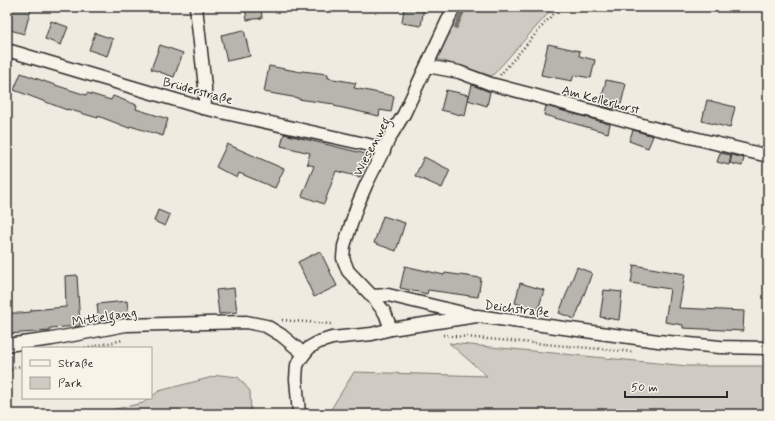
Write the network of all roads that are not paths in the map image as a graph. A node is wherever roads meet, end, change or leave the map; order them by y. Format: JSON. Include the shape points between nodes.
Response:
{"nodes":[{"id":1,"x":196,"y":7,"type":"edge"},
{"id":2,"x":454,"y":7,"type":"edge"},
{"id":3,"x":7,"y":50,"type":"edge"},
{"id":4,"x":427,"y":66,"type":"junction"},
{"id":5,"x":203,"y":108,"type":"junction"},
{"id":6,"x":384,"y":151,"type":"junction"},
{"id":7,"x":768,"y":156,"type":"edge"},
{"id":8,"x":372,"y":296,"type":"junction"},
{"id":9,"x":477,"y":316,"type":"junction"},
{"id":10,"x":391,"y":329,"type":"junction"},
{"id":11,"x":7,"y":345,"type":"edge"},
{"id":12,"x":768,"y":348,"type":"edge"},
{"id":13,"x":304,"y":354,"type":"junction"},
{"id":14,"x":299,"y":414,"type":"edge"}],
"edges":[{"from":1,"to":5,"type":"street","via":[[205,87]]},
{"from":2,"to":4,"type":"street","name":"Wiesenweg"},
{"from":3,"to":5,"type":"street","name":"Brüderstraße"},
{"from":4,"to":6,"type":"street","name":"Wiesenweg"},
{"from":4,"to":7,"type":"street","name":"Am Kellerhorst","via":[[459,72],[491,84]]},
{"from":5,"to":6,"type":"street","name":"Brüderstraße","via":[[365,144]]},
{"from":6,"to":8,"type":"street","name":"Wiesenweg","via":[[357,206],[344,246],[343,258],[348,271]]},
{"from":8,"to":9,"type":"street","via":[[388,296]]},
{"from":8,"to":10,"type":"street","name":"Wiesenweg","via":[[385,313]]},
{"from":9,"to":10,"type":"street","name":"Deichstraße"},
{"from":9,"to":12,"type":"street","name":"Deichstraße","via":[[658,341]]},
{"from":10,"to":13,"type":"street","name":"Deichstraße","via":[[372,334],[332,338],[310,347]]},
{"from":11,"to":13,"type":"street","name":"Mittelgang","via":[[126,325],[246,322],[266,326]]},
{"from":13,"to":14,"type":"street","via":[[297,365]]}]}
